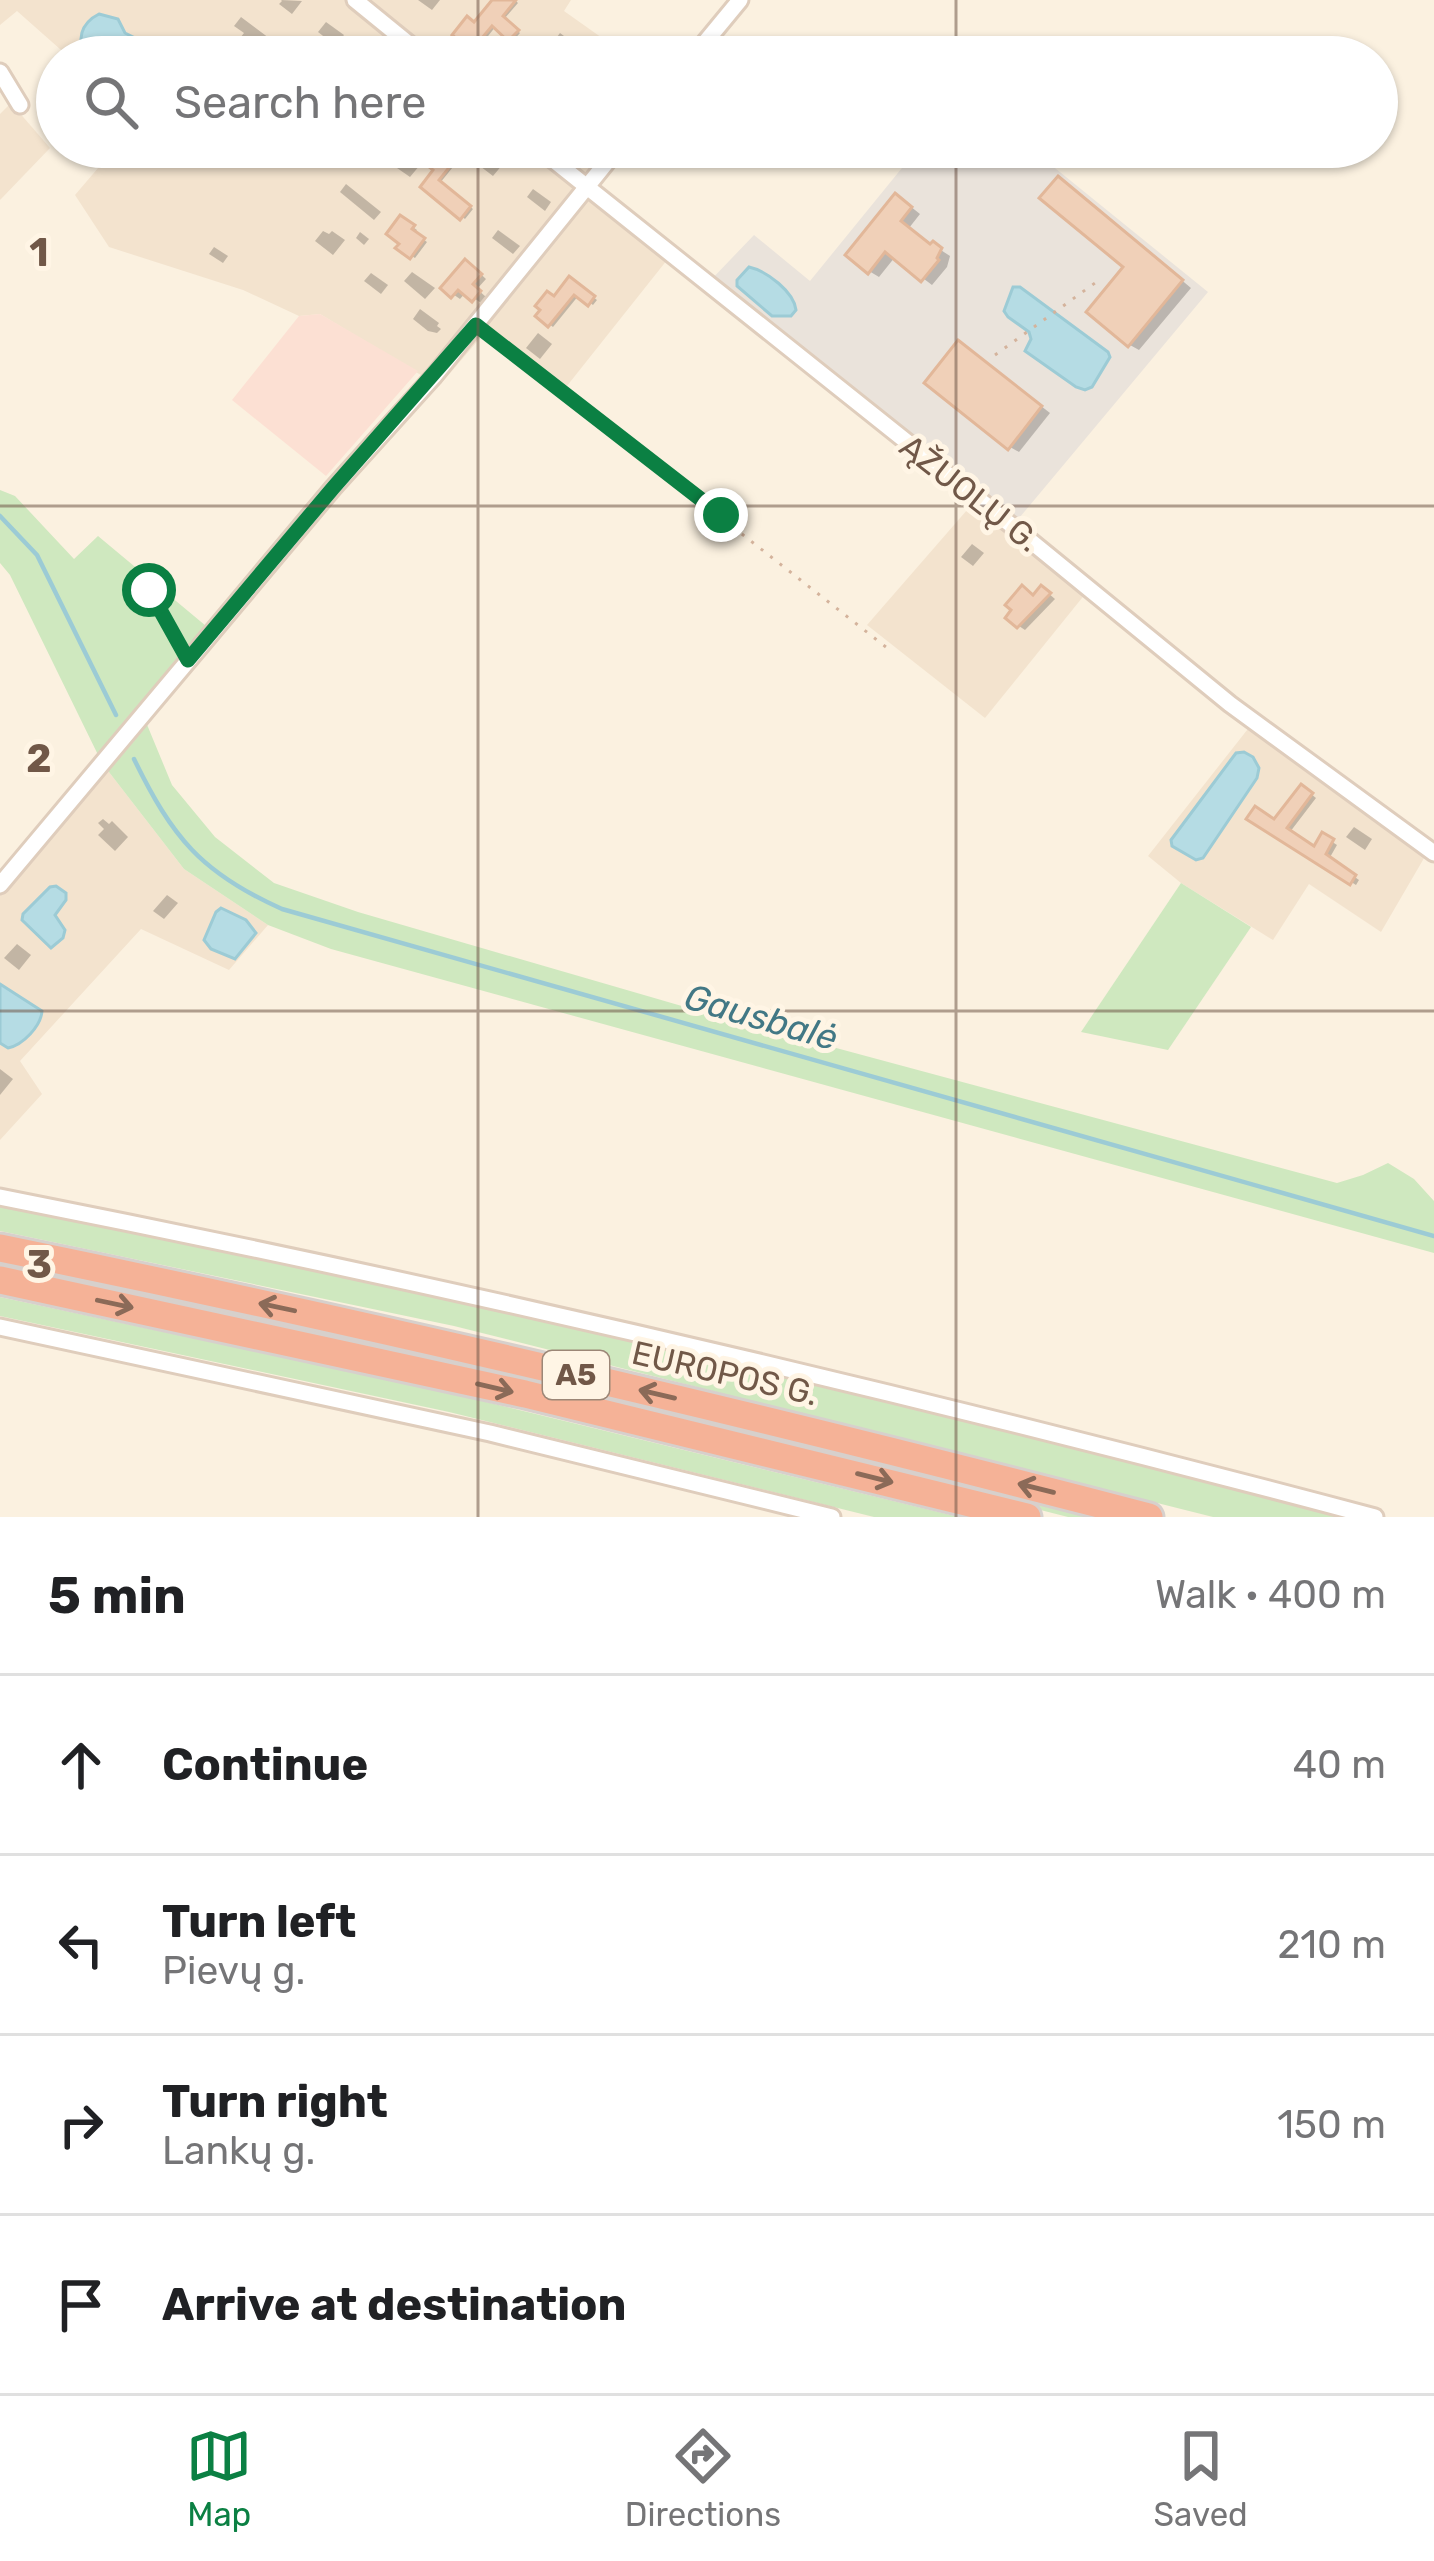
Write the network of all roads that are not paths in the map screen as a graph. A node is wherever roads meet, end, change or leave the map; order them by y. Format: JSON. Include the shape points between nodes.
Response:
{"nodes":[{"id":1,"x":355,"y":0,"type":"edge"},
{"id":2,"x":740,"y":0,"type":"edge"},
{"id":3,"x":399,"y":36,"type":"edge"},
{"id":4,"x":710,"y":36,"type":"edge"},
{"id":5,"x":0,"y":72,"type":"edge"},
{"id":6,"x":20,"y":106,"type":"dead end"},
{"id":7,"x":563,"y":168,"type":"edge"},
{"id":8,"x":602,"y":168,"type":"edge"},
{"id":9,"x":586,"y":187,"type":"junction"},
{"id":10,"x":1434,"y":853,"type":"edge"},
{"id":11,"x":0,"y":885,"type":"edge"},
{"id":12,"x":0,"y":1197,"type":"edge"},
{"id":13,"x":0,"y":1248,"type":"edge"},
{"id":14,"x":0,"y":1280,"type":"edge"},
{"id":15,"x":0,"y":1327,"type":"edge"},
{"id":16,"x":832,"y":1517,"type":"edge"},
{"id":17,"x":1027,"y":1517,"type":"edge"},
{"id":18,"x":1149,"y":1517,"type":"edge"},
{"id":19,"x":1375,"y":1517,"type":"edge"}],
"edges":[{"from":1,"to":3,"type":"street"},
{"from":2,"to":4,"type":"street"},
{"from":5,"to":6,"type":"street"},
{"from":7,"to":9,"type":"street","name":"ĄŽUOLŲ G."},
{"from":8,"to":9,"type":"street"},
{"from":9,"to":10,"type":"street","name":"ĄŽUOLŲ G.","via":[[1230,704]]},
{"from":9,"to":11,"type":"street"},
{"from":12,"to":19,"type":"street","via":[[668,1340]]},
{"from":18,"to":13,"type":"highway","name":"EUROPOS G.","number":"A5","one_way":true,"via":[[547,1368]]},
{"from":14,"to":17,"type":"highway","name":"EUROPOS G.","number":"A5","one_way":true,"via":[[503,1389]]},
{"from":15,"to":16,"type":"street","via":[[444,1422]]}]}
